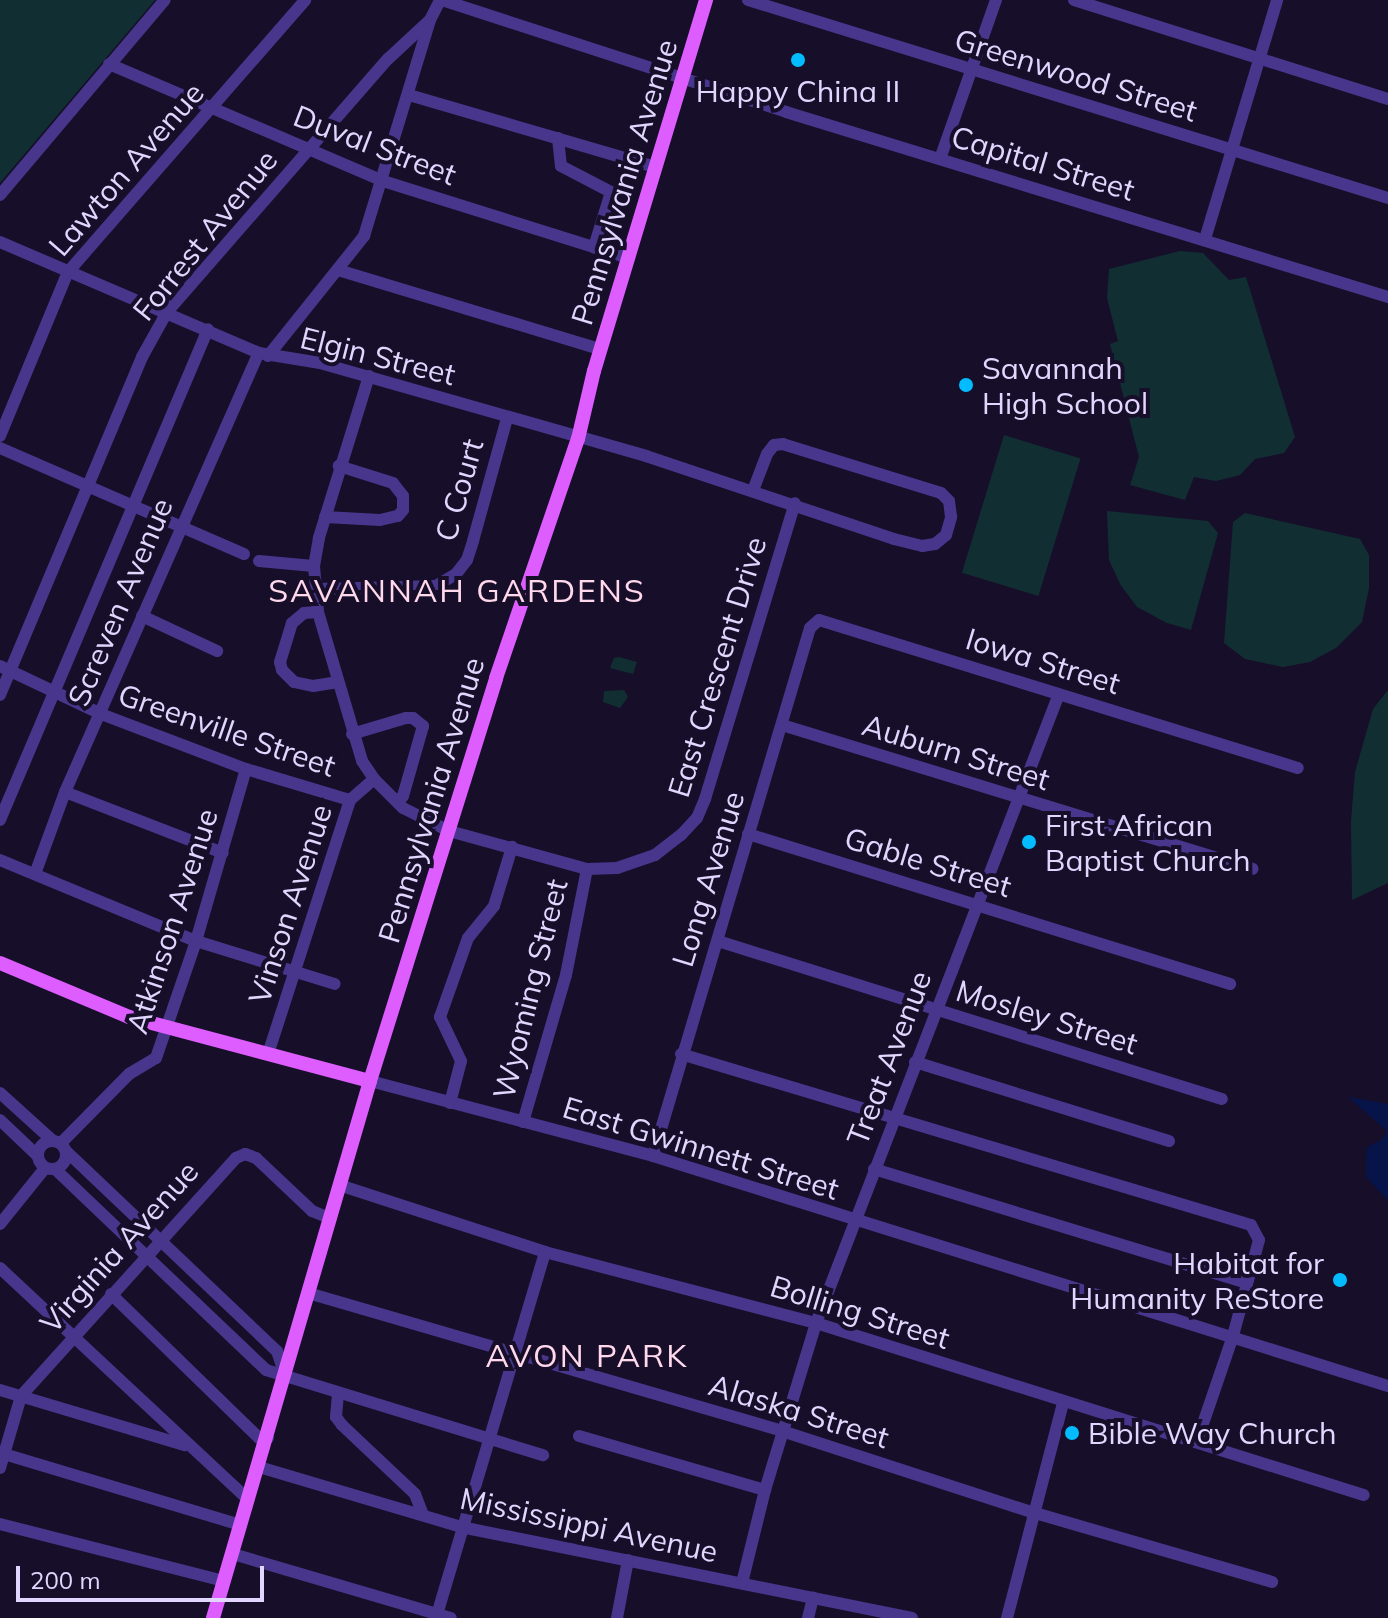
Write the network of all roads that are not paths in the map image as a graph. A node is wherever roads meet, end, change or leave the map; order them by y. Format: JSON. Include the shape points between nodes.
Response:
{"nodes":[{"id":1,"x":165,"y":0,"type":"edge"},
{"id":2,"x":305,"y":0,"type":"edge"},
{"id":3,"x":441,"y":0,"type":"edge"},
{"id":4,"x":706,"y":0,"type":"edge"},
{"id":5,"x":748,"y":0,"type":"edge"},
{"id":6,"x":996,"y":0,"type":"edge"},
{"id":7,"x":1074,"y":0,"type":"edge"},
{"id":8,"x":1277,"y":0,"type":"edge"},
{"id":9,"x":430,"y":20,"type":"junction"},
{"id":10,"x":1262,"y":59,"type":"junction"},
{"id":11,"x":109,"y":64,"type":"junction"},
{"id":12,"x":972,"y":70,"type":"junction"},
{"id":13,"x":683,"y":79,"type":"junction"},
{"id":14,"x":409,"y":95,"type":"junction"},
{"id":15,"x":1388,"y":99,"type":"edge"},
{"id":16,"x":212,"y":108,"type":"junction"},
{"id":17,"x":558,"y":138,"type":"junction"},
{"id":18,"x":308,"y":150,"type":"junction"},
{"id":19,"x":1234,"y":152,"type":"junction"},
{"id":20,"x":940,"y":159,"type":"junction"},
{"id":21,"x":656,"y":167,"type":"junction"},
{"id":22,"x":383,"y":181,"type":"junction"},
{"id":23,"x":0,"y":195,"type":"edge"},
{"id":24,"x":1388,"y":198,"type":"edge"},
{"id":25,"x":1205,"y":239,"type":"junction"},
{"id":26,"x":0,"y":242,"type":"edge"},
{"id":27,"x":594,"y":247,"type":"junction"},
{"id":28,"x":629,"y":258,"type":"junction"},
{"id":29,"x":338,"y":270,"type":"junction"},
{"id":30,"x":68,"y":272,"type":"junction"},
{"id":31,"x":1388,"y":297,"type":"edge"},
{"id":32,"x":167,"y":312,"type":"junction"},
{"id":33,"x":208,"y":329,"type":"junction"},
{"id":34,"x":600,"y":349,"type":"junction"},
{"id":35,"x":264,"y":355,"type":"junction"},
{"id":36,"x":369,"y":376,"type":"junction"},
{"id":37,"x":507,"y":418,"type":"junction"},
{"id":38,"x":0,"y":436,"type":"edge"},
{"id":39,"x":578,"y":439,"type":"junction"},
{"id":40,"x":0,"y":448,"type":"edge"},
{"id":41,"x":339,"y":466,"type":"junction"},
{"id":42,"x":88,"y":489,"type":"junction"},
{"id":43,"x":753,"y":491,"type":"junction"},
{"id":44,"x":795,"y":503,"type":"junction"},
{"id":45,"x":132,"y":508,"type":"junction"},
{"id":46,"x":325,"y":517,"type":"junction"},
{"id":47,"x":180,"y":528,"type":"junction"},
{"id":48,"x":244,"y":554,"type":"dead end"},
{"id":49,"x":259,"y":561,"type":"dead end"},
{"id":50,"x":314,"y":566,"type":"junction"},
{"id":51,"x":315,"y":589,"type":"junction"},
{"id":52,"x":318,"y":612,"type":"junction"},
{"id":53,"x":142,"y":616,"type":"junction"},
{"id":54,"x":819,"y":620,"type":"joint"},
{"id":55,"x":217,"y":651,"type":"dead end"},
{"id":56,"x":5,"y":668,"type":"edge"},
{"id":57,"x":337,"y":682,"type":"junction"},
{"id":58,"x":54,"y":691,"type":"junction"},
{"id":59,"x":1059,"y":694,"type":"junction"},
{"id":60,"x":0,"y":695,"type":"edge"},
{"id":61,"x":101,"y":714,"type":"junction"},
{"id":62,"x":782,"y":725,"type":"junction"},
{"id":63,"x":352,"y":734,"type":"junction"},
{"id":64,"x":1298,"y":768,"type":"dead end"},
{"id":65,"x":246,"y":769,"type":"junction"},
{"id":66,"x":374,"y":779,"type":"junction"},
{"id":67,"x":65,"y":792,"type":"junction"},
{"id":68,"x":1019,"y":798,"type":"junction"},
{"id":69,"x":350,"y":800,"type":"junction"},
{"id":70,"x":398,"y":801,"type":"junction"},
{"id":71,"x":0,"y":820,"type":"edge"},
{"id":72,"x":449,"y":831,"type":"junction"},
{"id":73,"x":748,"y":834,"type":"junction"},
{"id":74,"x":512,"y":847,"type":"junction"},
{"id":75,"x":223,"y":853,"type":"junction"},
{"id":76,"x":0,"y":860,"type":"edge"},
{"id":77,"x":587,"y":869,"type":"junction"},
{"id":78,"x":1252,"y":869,"type":"dead end"},
{"id":79,"x":35,"y":874,"type":"junction"},
{"id":80,"x":977,"y":905,"type":"junction"},
{"id":81,"x":196,"y":941,"type":"junction"},
{"id":82,"x":718,"y":941,"type":"junction"},
{"id":83,"x":0,"y":963,"type":"edge"},
{"id":84,"x":294,"y":972,"type":"junction"},
{"id":85,"x":335,"y":984,"type":"dead end"},
{"id":86,"x":1230,"y":984,"type":"dead end"},
{"id":87,"x":935,"y":1010,"type":"junction"},
{"id":88,"x":167,"y":1028,"type":"junction"},
{"id":89,"x":268,"y":1054,"type":"junction"},
{"id":90,"x":681,"y":1054,"type":"junction"},
{"id":91,"x":915,"y":1062,"type":"junction"},
{"id":92,"x":370,"y":1081,"type":"junction"},
{"id":93,"x":0,"y":1093,"type":"edge"},
{"id":94,"x":1222,"y":1099,"type":"dead end"},
{"id":95,"x":450,"y":1103,"type":"junction"},
{"id":96,"x":894,"y":1117,"type":"junction"},
{"id":97,"x":0,"y":1120,"type":"edge"},
{"id":98,"x":523,"y":1122,"type":"junction"},
{"id":99,"x":1169,"y":1141,"type":"dead end"},
{"id":100,"x":59,"y":1145,"type":"junction"},
{"id":101,"x":38,"y":1156,"type":"junction"},
{"id":102,"x":653,"y":1156,"type":"junction"},
{"id":103,"x":50,"y":1168,"type":"junction"},
{"id":104,"x":874,"y":1169,"type":"junction"},
{"id":105,"x":339,"y":1185,"type":"junction"},
{"id":106,"x":329,"y":1218,"type":"junction"},
{"id":107,"x":855,"y":1221,"type":"junction"},
{"id":108,"x":0,"y":1224,"type":"edge"},
{"id":109,"x":160,"y":1241,"type":"junction"},
{"id":110,"x":545,"y":1252,"type":"junction"},
{"id":111,"x":145,"y":1258,"type":"junction"},
{"id":112,"x":0,"y":1268,"type":"edge"},
{"id":113,"x":1247,"y":1283,"type":"junction"},
{"id":114,"x":308,"y":1293,"type":"junction"},
{"id":115,"x":111,"y":1294,"type":"junction"},
{"id":116,"x":816,"y":1323,"type":"junction"},
{"id":117,"x":73,"y":1335,"type":"junction"},
{"id":118,"x":1233,"y":1336,"type":"junction"},
{"id":119,"x":515,"y":1352,"type":"junction"},
{"id":120,"x":285,"y":1376,"type":"junction"},
{"id":121,"x":1388,"y":1386,"type":"edge"},
{"id":122,"x":0,"y":1390,"type":"edge"},
{"id":123,"x":338,"y":1394,"type":"junction"},
{"id":124,"x":21,"y":1396,"type":"junction"},
{"id":125,"x":1063,"y":1403,"type":"junction"},
{"id":126,"x":785,"y":1432,"type":"junction"},
{"id":127,"x":579,"y":1436,"type":"dead end"},
{"id":128,"x":268,"y":1438,"type":"junction"},
{"id":129,"x":487,"y":1438,"type":"junction"},
{"id":130,"x":1197,"y":1441,"type":"junction"},
{"id":131,"x":186,"y":1445,"type":"junction"},
{"id":132,"x":4,"y":1454,"type":"junction"},
{"id":133,"x":543,"y":1455,"type":"dead end"},
{"id":134,"x":259,"y":1467,"type":"junction"},
{"id":135,"x":0,"y":1468,"type":"edge"},
{"id":136,"x":765,"y":1490,"type":"junction"},
{"id":137,"x":1364,"y":1495,"type":"dead end"},
{"id":138,"x":247,"y":1498,"type":"junction"},
{"id":139,"x":1035,"y":1513,"type":"junction"},
{"id":140,"x":423,"y":1515,"type":"junction"},
{"id":141,"x":0,"y":1524,"type":"edge"},
{"id":142,"x":240,"y":1525,"type":"junction"},
{"id":143,"x":461,"y":1527,"type":"junction"},
{"id":144,"x":233,"y":1554,"type":"junction"},
{"id":145,"x":628,"y":1560,"type":"junction"},
{"id":146,"x":223,"y":1581,"type":"junction"},
{"id":147,"x":1272,"y":1582,"type":"dead end"},
{"id":148,"x":742,"y":1583,"type":"junction"},
{"id":149,"x":813,"y":1598,"type":"junction"},
{"id":150,"x":436,"y":1617,"type":"edge"},
{"id":151,"x":213,"y":1618,"type":"edge"},
{"id":152,"x":451,"y":1618,"type":"edge"},
{"id":153,"x":617,"y":1618,"type":"edge"},
{"id":154,"x":808,"y":1618,"type":"edge"},
{"id":155,"x":912,"y":1618,"type":"edge"},
{"id":156,"x":1007,"y":1618,"type":"edge"}],
"edges":[{"from":1,"to":11,"type":"street"},
{"from":2,"to":16,"type":"street","name":"Lawton Avenue"},
{"from":3,"to":9,"type":"street","name":"Screven Avenue"},
{"from":3,"to":13,"type":"street","name":"Capital Street"},
{"from":4,"to":13,"type":"main road","name":"Pennsylvania Avenue"},
{"from":5,"to":12,"type":"street","name":"Greenwood Street"},
{"from":6,"to":12,"type":"street"},
{"from":7,"to":10,"type":"street"},
{"from":8,"to":10,"type":"street"},
{"from":9,"to":14,"type":"street","name":"Screven Avenue"},
{"from":9,"to":18,"type":"street","name":"Forrest Avenue"},
{"from":10,"to":15,"type":"street"},
{"from":10,"to":19,"type":"street"},
{"from":11,"to":16,"type":"street","name":"Duval Street"},
{"from":11,"to":23,"type":"street"},
{"from":12,"to":19,"type":"street","name":"Greenwood Street"},
{"from":12,"to":20,"type":"street"},
{"from":13,"to":20,"type":"street","name":"Capital Street"},
{"from":13,"to":21,"type":"main road","name":"Pennsylvania Avenue"},
{"from":14,"to":17,"type":"street"},
{"from":14,"to":22,"type":"street","name":"Screven Avenue"},
{"from":16,"to":18,"type":"street","name":"Duval Street"},
{"from":16,"to":30,"type":"street","name":"Lawton Avenue"},
{"from":17,"to":21,"type":"street"},
{"from":17,"to":27,"type":"street","via":[[561,166],[611,192]]},
{"from":18,"to":22,"type":"street","name":"Duval Street"},
{"from":18,"to":32,"type":"street","name":"Forrest Avenue"},
{"from":19,"to":24,"type":"street","name":"Greenwood Street"},
{"from":19,"to":25,"type":"street"},
{"from":20,"to":25,"type":"street","name":"Capital Street"},
{"from":21,"to":28,"type":"main road","name":"Pennsylvania Avenue"},
{"from":22,"to":27,"type":"street","name":"Duval Street"},
{"from":22,"to":29,"type":"street","name":"Screven Avenue","via":[[364,236]]},
{"from":25,"to":31,"type":"street","name":"Capital Street"},
{"from":26,"to":30,"type":"street","name":"Elgin Street"},
{"from":27,"to":28,"type":"street","name":"Duval Street"},
{"from":28,"to":34,"type":"main road","name":"Pennsylvania Avenue"},
{"from":29,"to":34,"type":"street"},
{"from":29,"to":35,"type":"street","name":"Screven Avenue"},
{"from":30,"to":32,"type":"street","name":"Elgin Street"},
{"from":30,"to":38,"type":"street","name":"Lawton Avenue"},
{"from":32,"to":33,"type":"street","name":"Elgin Street"},
{"from":32,"to":42,"type":"street","name":"Forrest Avenue","via":[[142,357]]},
{"from":33,"to":35,"type":"street","name":"Elgin Street"},
{"from":33,"to":45,"type":"street"},
{"from":34,"to":39,"type":"main road","name":"Pennsylvania Avenue"},
{"from":35,"to":36,"type":"street","name":"Elgin Street"},
{"from":35,"to":47,"type":"street","name":"Screven Avenue"},
{"from":36,"to":37,"type":"street","name":"Elgin Street"},
{"from":36,"to":41,"type":"street","name":"East Crescent Drive"},
{"from":37,"to":39,"type":"street","name":"Elgin Street"},
{"from":37,"to":51,"type":"street","name":"C Court","via":[[467,560],[456,574],[436,586]]},
{"from":39,"to":43,"type":"street","name":"Elgin Street"},
{"from":39,"to":72,"type":"main road","name":"Pennsylvania Avenue"},
{"from":40,"to":42,"type":"street"},
{"from":41,"to":46,"type":"street","name":"East Crescent Drive"},
{"from":41,"to":46,"type":"street","via":[[393,483],[403,496],[403,510],[380,520]]},
{"from":42,"to":45,"type":"street"},
{"from":42,"to":56,"type":"street","name":"Forrest Avenue"},
{"from":43,"to":44,"type":"street","name":"Elgin Street"},
{"from":43,"to":44,"type":"street","name":"Elgin Street","via":[[767,454],[783,444],[941,493],[949,501],[951,517],[946,535],[922,546]]},
{"from":44,"to":77,"type":"street","name":"East Crescent Drive","via":[[697,818],[655,855],[617,868]]},
{"from":45,"to":47,"type":"street"},
{"from":45,"to":58,"type":"street"},
{"from":46,"to":50,"type":"street","name":"East Crescent Drive"},
{"from":47,"to":48,"type":"street"},
{"from":47,"to":53,"type":"street","name":"Screven Avenue"},
{"from":49,"to":50,"type":"street"},
{"from":50,"to":51,"type":"street","name":"East Crescent Drive"},
{"from":51,"to":52,"type":"street","name":"East Crescent Drive"},
{"from":52,"to":57,"type":"street","name":"East Crescent Drive"},
{"from":52,"to":57,"type":"street","via":[[304,613],[292,623],[282,670],[303,684]]},
{"from":53,"to":55,"type":"street"},
{"from":53,"to":61,"type":"street","name":"Screven Avenue"},
{"from":54,"to":59,"type":"street","name":"Iowa Street"},
{"from":54,"to":62,"type":"street","name":"Long Avenue","via":[[810,628]]},
{"from":56,"to":58,"type":"street","name":"Greenville Street"},
{"from":56,"to":60,"type":"street","name":"Forrest Avenue"},
{"from":57,"to":63,"type":"street","name":"East Crescent Drive"},
{"from":58,"to":61,"type":"street","name":"Greenville Street"},
{"from":58,"to":71,"type":"street"},
{"from":59,"to":64,"type":"street","name":"Iowa Street"},
{"from":59,"to":68,"type":"street","name":"Treat Avenue"},
{"from":61,"to":65,"type":"street","name":"Greenville Street"},
{"from":61,"to":67,"type":"street","name":"Screven Avenue"},
{"from":62,"to":68,"type":"street","name":"Auburn Street"},
{"from":62,"to":73,"type":"street","name":"Long Avenue"},
{"from":63,"to":66,"type":"street","name":"East Crescent Drive"},
{"from":63,"to":70,"type":"street","via":[[406,718],[423,726]]},
{"from":65,"to":69,"type":"street","name":"Greenville Street"},
{"from":65,"to":75,"type":"street","name":"Atkinson Avenue"},
{"from":66,"to":69,"type":"street","name":"Vinson Avenue"},
{"from":66,"to":70,"type":"street","name":"East Crescent Drive"},
{"from":67,"to":75,"type":"street"},
{"from":67,"to":79,"type":"street","name":"Screven Avenue"},
{"from":68,"to":78,"type":"street","name":"Auburn Street"},
{"from":68,"to":80,"type":"street","name":"Treat Avenue"},
{"from":69,"to":84,"type":"street","name":"Vinson Avenue"},
{"from":70,"to":72,"type":"street","name":"East Crescent Drive"},
{"from":72,"to":74,"type":"street","name":"East Crescent Drive"},
{"from":72,"to":92,"type":"main road","name":"Pennsylvania Avenue"},
{"from":73,"to":80,"type":"street","name":"Gable Street"},
{"from":73,"to":82,"type":"street","name":"Long Avenue"},
{"from":74,"to":77,"type":"street","name":"East Crescent Drive"},
{"from":74,"to":95,"type":"street","via":[[494,906],[463,949],[440,1017],[461,1061]]},
{"from":75,"to":81,"type":"street","name":"Atkinson Avenue"},
{"from":76,"to":79,"type":"street"},
{"from":77,"to":98,"type":"street","name":"Wyoming Street","via":[[566,975]]},
{"from":79,"to":81,"type":"street"},
{"from":80,"to":86,"type":"street","name":"Gable Street"},
{"from":80,"to":87,"type":"street","name":"Treat Avenue"},
{"from":81,"to":84,"type":"street"},
{"from":81,"to":88,"type":"street","name":"Atkinson Avenue"},
{"from":82,"to":87,"type":"street","name":"Mosley Street"},
{"from":82,"to":90,"type":"street","name":"Long Avenue"},
{"from":83,"to":88,"type":"main road","name":"East Gwinnett Street"},
{"from":84,"to":85,"type":"street"},
{"from":84,"to":89,"type":"street","name":"Vinson Avenue"},
{"from":87,"to":91,"type":"street","name":"Treat Avenue"},
{"from":87,"to":94,"type":"street","name":"Mosley Street"},
{"from":88,"to":89,"type":"main road","name":"East Gwinnett Street"},
{"from":88,"to":100,"type":"street","name":"Atkinson Avenue","via":[[156,1058],[129,1074]]},
{"from":89,"to":92,"type":"main road","name":"East Gwinnett Street"},
{"from":90,"to":96,"type":"street"},
{"from":90,"to":102,"type":"street","name":"Long Avenue"},
{"from":91,"to":96,"type":"street","name":"Treat Avenue"},
{"from":91,"to":99,"type":"street"},
{"from":92,"to":95,"type":"street","name":"East Gwinnett Street"},
{"from":92,"to":105,"type":"main road","name":"Pennsylvania Avenue"},
{"from":93,"to":100,"type":"street"},
{"from":95,"to":98,"type":"street","name":"East Gwinnett Street"},
{"from":96,"to":104,"type":"street","name":"Treat Avenue"},
{"from":96,"to":113,"type":"street","via":[[1251,1225],[1259,1240]]},
{"from":97,"to":101,"type":"street"},
{"from":98,"to":102,"type":"street","name":"East Gwinnett Street"},
{"from":100,"to":101,"type":"street","name":"Atkinson Avenue","via":[[43,1143]]},
{"from":100,"to":103,"type":"street","name":"Atkinson Avenue","via":[[65,1160]]},
{"from":100,"to":109,"type":"street"},
{"from":101,"to":103,"type":"street"},
{"from":102,"to":107,"type":"street","name":"East Gwinnett Street"},
{"from":103,"to":108,"type":"street","name":"Atkinson Avenue"},
{"from":103,"to":111,"type":"street"},
{"from":104,"to":107,"type":"street","name":"Treat Avenue"},
{"from":104,"to":113,"type":"street"},
{"from":105,"to":106,"type":"main road","name":"Pennsylvania Avenue"},
{"from":105,"to":110,"type":"street","name":"Bolling Street"},
{"from":106,"to":109,"type":"street","name":"Virginia Avenue","via":[[312,1211],[256,1158],[245,1154]]},
{"from":106,"to":114,"type":"main road","name":"Pennsylvania Avenue"},
{"from":107,"to":116,"type":"street","name":"Treat Avenue"},
{"from":107,"to":118,"type":"street","name":"East Gwinnett Street"},
{"from":109,"to":111,"type":"street","name":"Virginia Avenue"},
{"from":109,"to":120,"type":"street","via":[[277,1351]]},
{"from":110,"to":116,"type":"street","name":"Bolling Street"},
{"from":110,"to":119,"type":"street"},
{"from":111,"to":115,"type":"street","name":"Virginia Avenue"},
{"from":111,"to":120,"type":"street","via":[[266,1370]]},
{"from":112,"to":117,"type":"street"},
{"from":113,"to":118,"type":"street"},
{"from":114,"to":119,"type":"street","name":"Alaska Street"},
{"from":114,"to":120,"type":"main road","name":"Pennsylvania Avenue"},
{"from":115,"to":117,"type":"street","name":"Virginia Avenue"},
{"from":115,"to":128,"type":"street","via":[[259,1438]]},
{"from":116,"to":125,"type":"street","name":"Bolling Street"},
{"from":116,"to":126,"type":"street","name":"Treat Avenue"},
{"from":117,"to":124,"type":"street","name":"Virginia Avenue"},
{"from":117,"to":131,"type":"street"},
{"from":118,"to":121,"type":"street","name":"East Gwinnett Street"},
{"from":118,"to":130,"type":"street"},
{"from":119,"to":126,"type":"street","name":"Alaska Street"},
{"from":119,"to":129,"type":"street"},
{"from":120,"to":123,"type":"street"},
{"from":120,"to":128,"type":"main road","name":"Pennsylvania Avenue"},
{"from":122,"to":124,"type":"street"},
{"from":123,"to":129,"type":"street"},
{"from":123,"to":140,"type":"street","via":[[336,1417],[415,1494]]},
{"from":124,"to":131,"type":"street"},
{"from":124,"to":132,"type":"street","name":"Virginia Avenue"},
{"from":125,"to":130,"type":"street","name":"Bolling Street"},
{"from":125,"to":139,"type":"street"},
{"from":126,"to":136,"type":"street","name":"Treat Avenue"},
{"from":126,"to":139,"type":"street","name":"Alaska Street"},
{"from":127,"to":136,"type":"street"},
{"from":128,"to":134,"type":"main road","name":"Pennsylvania Avenue"},
{"from":129,"to":133,"type":"street"},
{"from":129,"to":143,"type":"street"},
{"from":130,"to":137,"type":"street","name":"Bolling Street"},
{"from":131,"to":138,"type":"street"},
{"from":132,"to":135,"type":"street","name":"Virginia Avenue"},
{"from":132,"to":142,"type":"street"},
{"from":134,"to":138,"type":"main road","name":"Pennsylvania Avenue"},
{"from":134,"to":140,"type":"street","name":"Mississippi Avenue"},
{"from":136,"to":148,"type":"street","name":"Treat Avenue"},
{"from":138,"to":142,"type":"main road","name":"Pennsylvania Avenue"},
{"from":139,"to":147,"type":"street","name":"Alaska Street"},
{"from":139,"to":156,"type":"street"},
{"from":140,"to":143,"type":"street","name":"Mississippi Avenue"},
{"from":141,"to":146,"type":"street"},
{"from":142,"to":144,"type":"main road","name":"Pennsylvania Avenue"},
{"from":143,"to":145,"type":"street","name":"Mississippi Avenue"},
{"from":143,"to":150,"type":"street"},
{"from":144,"to":146,"type":"main road","name":"Pennsylvania Avenue"},
{"from":144,"to":150,"type":"street"},
{"from":145,"to":148,"type":"street","name":"Mississippi Avenue"},
{"from":145,"to":153,"type":"street"},
{"from":146,"to":151,"type":"main road","name":"Pennsylvania Avenue"},
{"from":148,"to":149,"type":"street","name":"Mississippi Avenue"},
{"from":149,"to":154,"type":"street"},
{"from":149,"to":155,"type":"street","name":"Mississippi Avenue"},
{"from":150,"to":152,"type":"street"}]}
